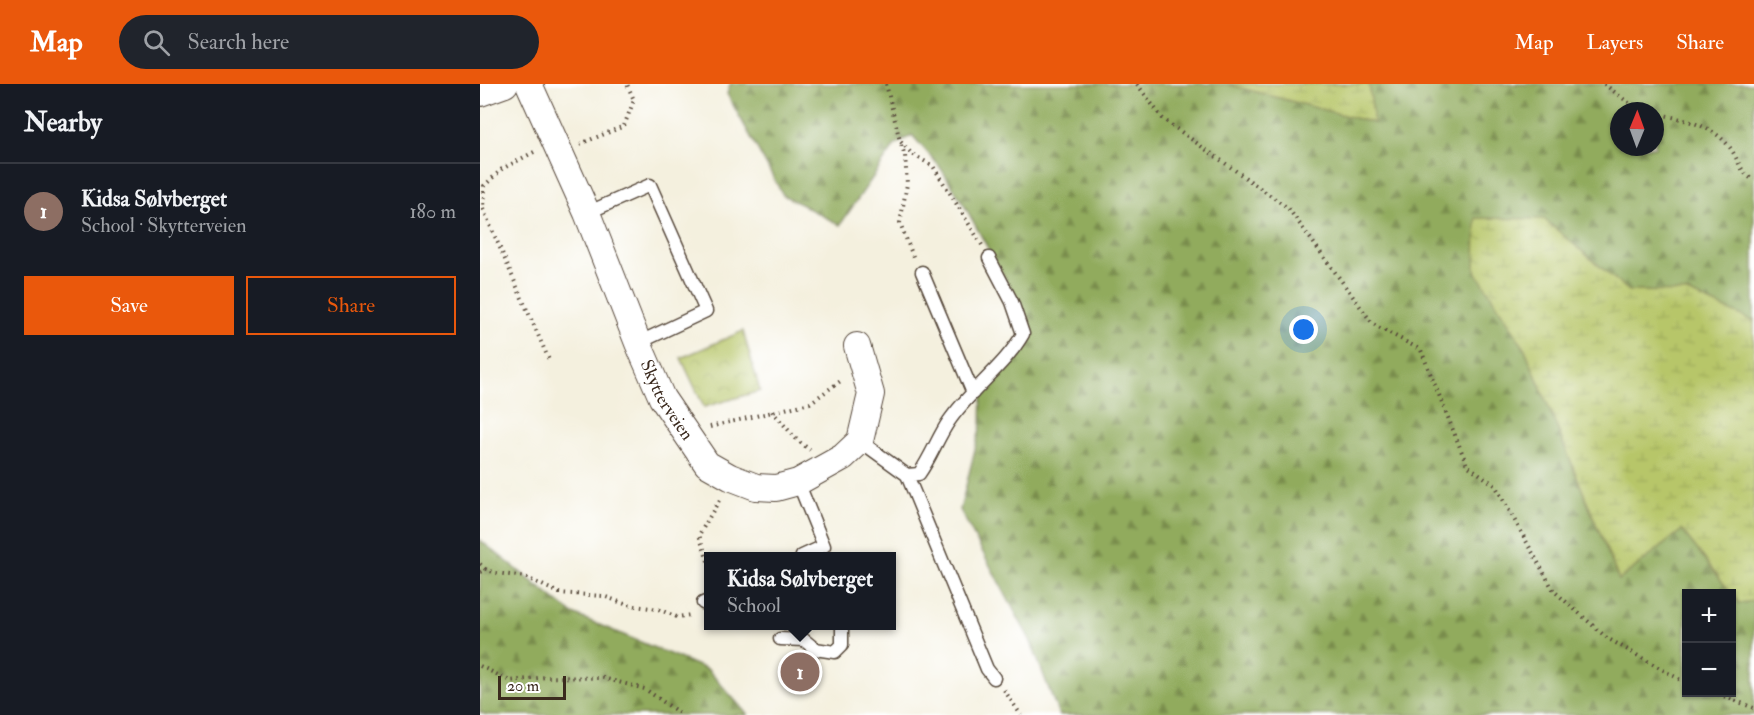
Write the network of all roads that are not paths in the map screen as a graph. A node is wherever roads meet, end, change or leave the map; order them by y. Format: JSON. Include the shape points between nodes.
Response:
{"nodes":[{"id":1,"x":505,"y":84,"type":"edge"},
{"id":2,"x":530,"y":84,"type":"edge"},
{"id":3,"x":480,"y":93,"type":"edge"},
{"id":4,"x":587,"y":213,"type":"junction"},
{"id":5,"x":989,"y":258,"type":"road end"},
{"id":6,"x":919,"y":267,"type":"road end"},
{"id":7,"x":638,"y":343,"type":"junction"},
{"id":8,"x":859,"y":354,"type":"road end"},
{"id":9,"x":972,"y":393,"type":"junction"},
{"id":10,"x":860,"y":441,"type":"junction"},
{"id":11,"x":907,"y":475,"type":"junction"},
{"id":12,"x":798,"y":482,"type":"junction"},
{"id":13,"x":826,"y":551,"type":"edge"},
{"id":14,"x":842,"y":630,"type":"edge"},
{"id":15,"x":780,"y":639,"type":"dead end"},
{"id":16,"x":994,"y":678,"type":"road end"}],
"edges":[{"from":1,"to":3,"type":"street"},
{"from":2,"to":4,"type":"street","name":"Skytterveien","via":[[549,151]]},
{"from":4,"to":7,"type":"street","name":"Skytterveien"},
{"from":4,"to":7,"type":"lane","via":[[650,186],[706,312]]},
{"from":5,"to":9,"type":"lane","via":[[1012,302],[1023,334],[1013,351]]},
{"from":6,"to":9,"type":"lane"},
{"from":7,"to":12,"type":"street","name":"Skytterveien","via":[[662,398],[707,464],[756,487],[776,488]]},
{"from":8,"to":10,"type":"street","via":[[871,394]]},
{"from":9,"to":11,"type":"lane","via":[[949,421],[919,474]]},
{"from":10,"to":11,"type":"lane"},
{"from":10,"to":12,"type":"street","name":"Skytterveien","via":[[843,457]]},
{"from":11,"to":16,"type":"lane"},
{"from":12,"to":13,"type":"lane"},
{"from":14,"to":15,"type":"lane","via":[[842,645],[835,652],[815,649],[804,640]]}]}
